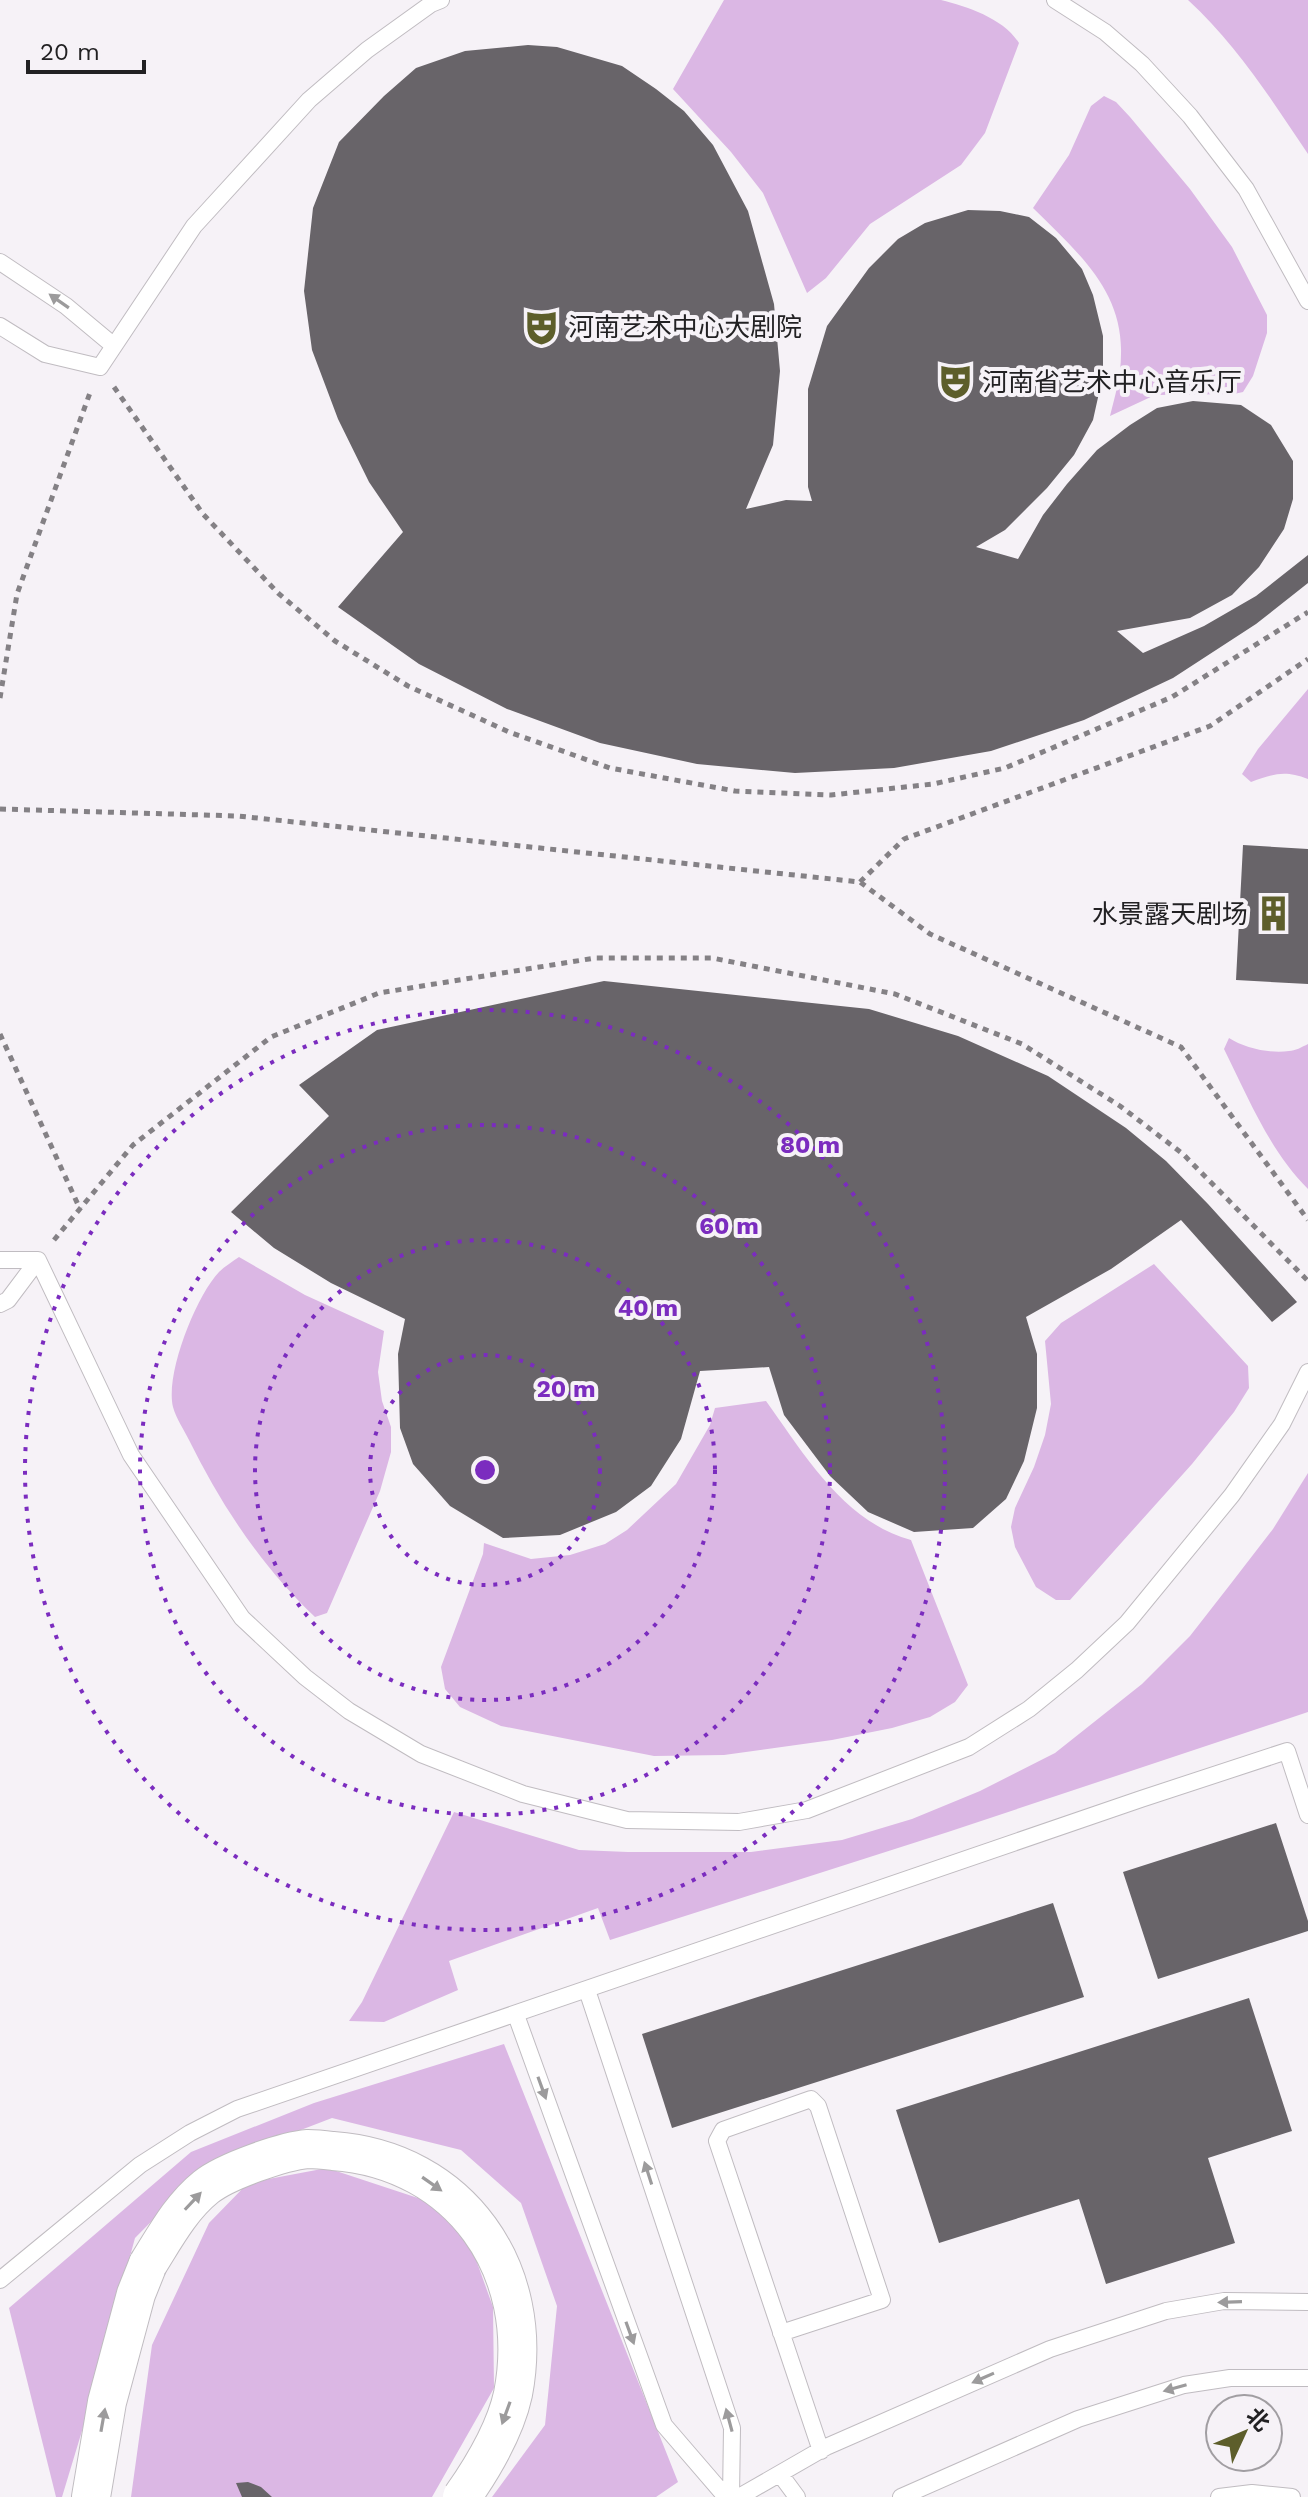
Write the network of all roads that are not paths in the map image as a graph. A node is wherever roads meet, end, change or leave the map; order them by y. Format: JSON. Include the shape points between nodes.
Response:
{"nodes":[{"id":1,"x":441,"y":0,"type":"edge"},
{"id":2,"x":1055,"y":0,"type":"edge"},
{"id":3,"x":0,"y":262,"type":"edge"},
{"id":4,"x":1308,"y":301,"type":"edge"},
{"id":5,"x":0,"y":326,"type":"edge"},
{"id":6,"x":114,"y":346,"type":"junction"},
{"id":7,"x":0,"y":1260,"type":"edge"},
{"id":8,"x":38,"y":1260,"type":"junction"},
{"id":9,"x":0,"y":1304,"type":"edge"},
{"id":10,"x":1308,"y":1372,"type":"edge"},
{"id":11,"x":1308,"y":1815,"type":"edge"},
{"id":12,"x":587,"y":1990,"type":"junction"},
{"id":13,"x":516,"y":2015,"type":"junction"},
{"id":14,"x":0,"y":2280,"type":"edge"},
{"id":15,"x":1308,"y":2302,"type":"edge"},
{"id":16,"x":781,"y":2333,"type":"junction"},
{"id":17,"x":1308,"y":2378,"type":"edge"},
{"id":18,"x":821,"y":2451,"type":"junction"},
{"id":19,"x":780,"y":2474,"type":"junction"},
{"id":20,"x":91,"y":2497,"type":"edge"},
{"id":21,"x":462,"y":2497,"type":"edge"},
{"id":22,"x":729,"y":2497,"type":"edge"},
{"id":23,"x":739,"y":2497,"type":"edge"},
{"id":24,"x":797,"y":2497,"type":"edge"},
{"id":25,"x":901,"y":2497,"type":"edge"},
{"id":26,"x":1219,"y":2497,"type":"edge"},
{"id":27,"x":1292,"y":2497,"type":"edge"}],
"edges":[{"from":1,"to":6,"type":"lane","via":[[367,50],[309,100],[194,226]]},
{"from":2,"to":4,"type":"lane","via":[[1105,32],[1190,116],[1246,189]]},
{"from":6,"to":3,"type":"lane","one_way":true},
{"from":5,"to":6,"type":"lane","via":[[45,354],[100,367]]},
{"from":7,"to":8,"type":"lane"},
{"from":8,"to":9,"type":"lane"},
{"from":8,"to":10,"type":"lane","via":[[131,1455],[242,1618],[349,1711],[421,1754],[523,1794],[627,1820],[739,1822],[807,1810],[969,1747],[1029,1709],[1127,1623],[1232,1495],[1282,1424]]},
{"from":11,"to":12,"type":"lane","via":[[1287,1751]]},
{"from":12,"to":13,"type":"lane"},
{"from":22,"to":12,"type":"lane","one_way":true,"via":[[732,2428]]},
{"from":13,"to":14,"type":"lane","via":[[225,2115],[140,2165]]},
{"from":13,"to":22,"type":"lane","one_way":true,"via":[[664,2425]]},
{"from":15,"to":18,"type":"lane","one_way":true,"via":[[1224,2301],[1166,2311],[1050,2349]]},
{"from":16,"to":16,"type":"lane","via":[[717,2141],[723,2130],[811,2099],[818,2106],[882,2300]]},
{"from":16,"to":18,"type":"lane"},
{"from":17,"to":25,"type":"lane","one_way":true,"via":[[1230,2378],[1184,2385],[1078,2419]]},
{"from":18,"to":19,"type":"lane"},
{"from":19,"to":23,"type":"lane"},
{"from":19,"to":24,"type":"lane"},
{"from":20,"to":21,"type":"street","one_way":true,"bridge":true,"via":[[107,2402],[148,2264],[176,2219],[207,2186],[247,2165],[307,2149],[393,2162],[428,2179],[460,2204],[503,2267],[517,2336],[512,2397],[481,2469]]},
{"from":26,"to":27,"type":"lane"}]}
